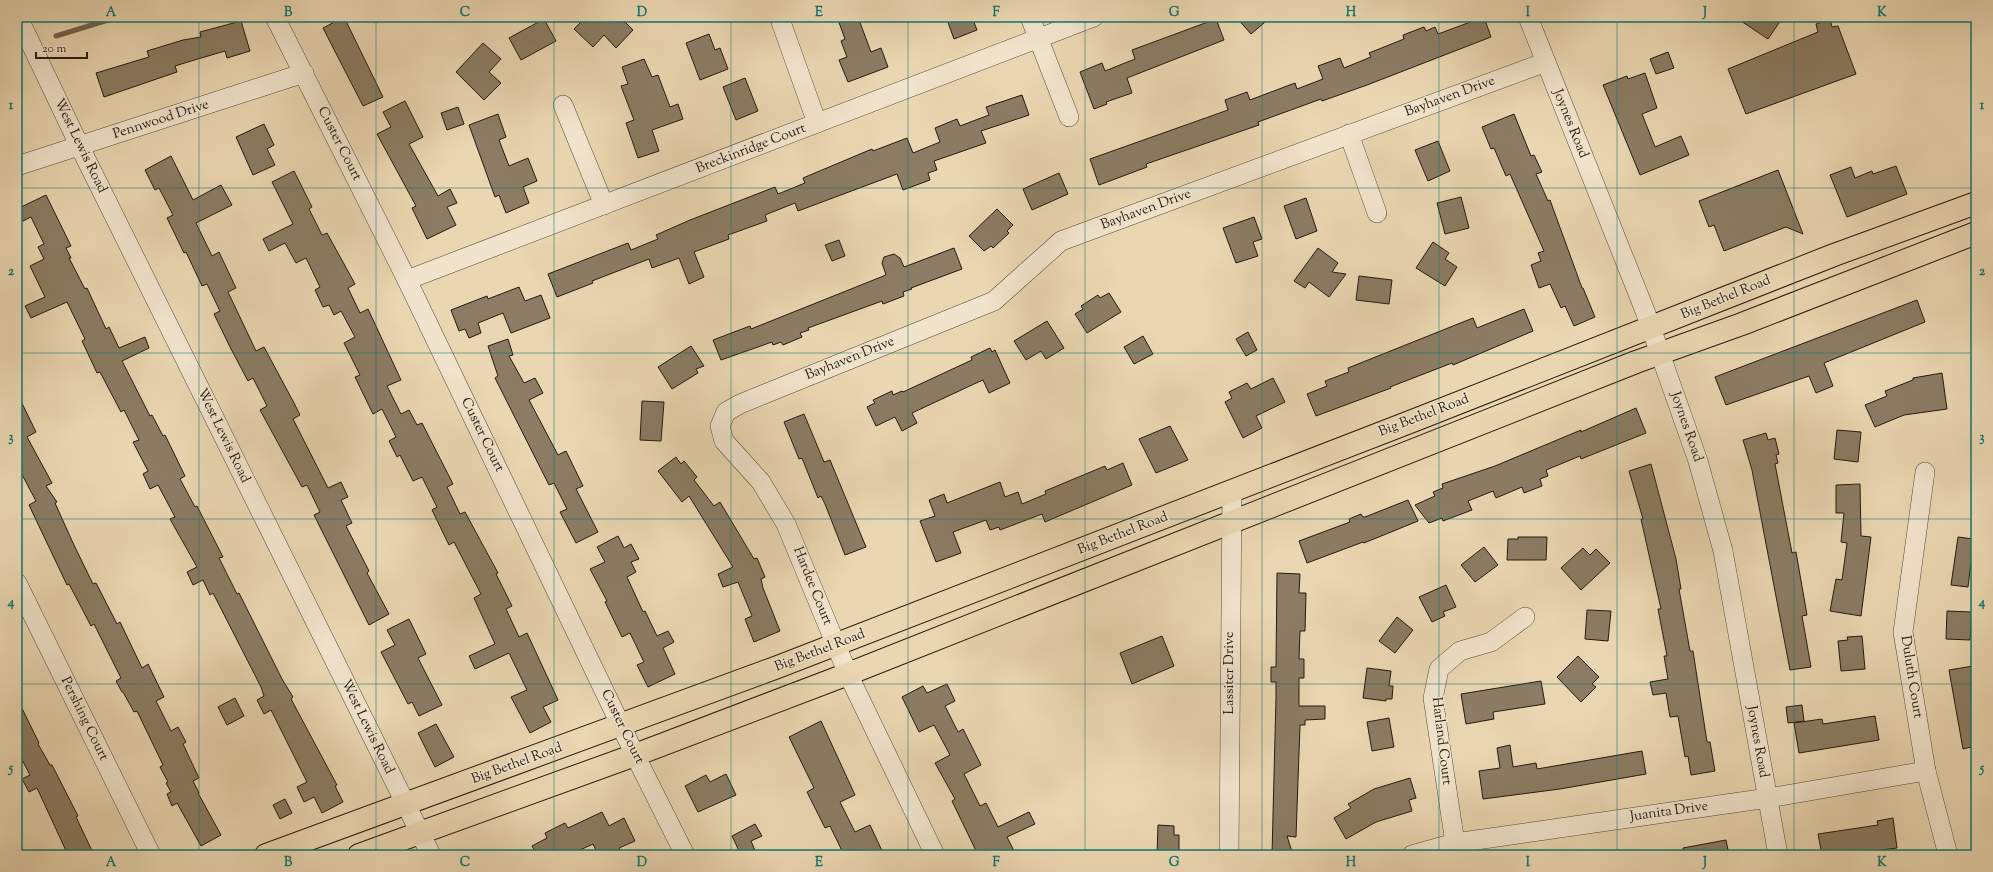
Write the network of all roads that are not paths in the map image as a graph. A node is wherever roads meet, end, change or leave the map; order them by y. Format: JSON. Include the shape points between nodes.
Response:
{"nodes":[{"id":1,"x":18,"y":17,"type":"edge"},
{"id":2,"x":275,"y":17,"type":"edge"},
{"id":3,"x":1030,"y":17,"type":"edge"},
{"id":4,"x":1094,"y":17,"type":"edge"},
{"id":5,"x":1528,"y":17,"type":"edge"},
{"id":6,"x":782,"y":22,"type":"dead end"},
{"id":7,"x":1038,"y":38,"type":"junction"},
{"id":8,"x":1546,"y":62,"type":"junction"},
{"id":9,"x":304,"y":73,"type":"junction"},
{"id":10,"x":563,"y":105,"type":"dead end"},
{"id":11,"x":1069,"y":117,"type":"dead end"},
{"id":12,"x":817,"y":123,"type":"junction"},
{"id":13,"x":1349,"y":134,"type":"junction"},
{"id":14,"x":80,"y":147,"type":"junction"},
{"id":15,"x":17,"y":166,"type":"edge"},
{"id":16,"x":1976,"y":203,"type":"edge"},
{"id":17,"x":604,"y":205,"type":"junction"},
{"id":18,"x":1377,"y":214,"type":"dead end"},
{"id":19,"x":1976,"y":233,"type":"edge"},
{"id":20,"x":408,"y":280,"type":"junction"},
{"id":21,"x":1651,"y":327,"type":"junction"},
{"id":22,"x":1660,"y":353,"type":"junction"},
{"id":23,"x":767,"y":393,"type":"joint"},
{"id":24,"x":1925,"y":472,"type":"dead end"},
{"id":25,"x":1232,"y":491,"type":"junction"},
{"id":26,"x":1231,"y":522,"type":"junction"},
{"id":27,"x":17,"y":583,"type":"edge"},
{"id":28,"x":1525,"y":617,"type":"dead end"},
{"id":29,"x":836,"y":645,"type":"junction"},
{"id":30,"x":848,"y":674,"type":"junction"},
{"id":31,"x":621,"y":726,"type":"junction"},
{"id":32,"x":635,"y":755,"type":"junction"},
{"id":33,"x":1926,"y":771,"type":"junction"},
{"id":34,"x":1768,"y":798,"type":"junction"},
{"id":35,"x":406,"y":804,"type":"junction"},
{"id":36,"x":420,"y":833,"type":"junction"},
{"id":37,"x":1455,"y":843,"type":"junction"},
{"id":38,"x":151,"y":855,"type":"edge"},
{"id":39,"x":266,"y":855,"type":"edge"},
{"id":40,"x":359,"y":855,"type":"edge"},
{"id":41,"x":431,"y":855,"type":"edge"},
{"id":42,"x":685,"y":855,"type":"edge"},
{"id":43,"x":936,"y":855,"type":"edge"},
{"id":44,"x":1229,"y":855,"type":"edge"},
{"id":45,"x":1412,"y":855,"type":"edge"},
{"id":46,"x":1778,"y":855,"type":"edge"},
{"id":47,"x":1948,"y":855,"type":"edge"}],
"edges":[{"from":1,"to":14,"type":"street","name":"West Lewis Road"},
{"from":2,"to":9,"type":"street","name":"Custer Court"},
{"from":3,"to":7,"type":"street"},
{"from":4,"to":7,"type":"street","name":"Breckinridge Court"},
{"from":5,"to":8,"type":"street","name":"Joynes Road"},
{"from":6,"to":12,"type":"street"},
{"from":7,"to":11,"type":"street"},
{"from":7,"to":12,"type":"street","name":"Breckinridge Court"},
{"from":8,"to":13,"type":"street","name":"Bayhaven Drive"},
{"from":8,"to":21,"type":"street","name":"Joynes Road"},
{"from":9,"to":14,"type":"street","name":"Pennwood Drive"},
{"from":9,"to":20,"type":"street","name":"Custer Court"},
{"from":10,"to":17,"type":"street"},
{"from":12,"to":17,"type":"street","name":"Breckinridge Court"},
{"from":13,"to":18,"type":"street"},
{"from":13,"to":23,"type":"street","name":"Bayhaven Drive","via":[[1061,241],[994,302]]},
{"from":14,"to":15,"type":"street","name":"Pennwood Drive"},
{"from":14,"to":35,"type":"street","name":"West Lewis Road"},
{"from":16,"to":21,"type":"main road","name":"Big Bethel Road","via":[[1848,249]]},
{"from":17,"to":20,"type":"street","name":"Breckinridge Court"},
{"from":19,"to":22,"type":"main road","name":"Big Bethel Road"},
{"from":20,"to":31,"type":"street","name":"Custer Court"},
{"from":21,"to":22,"type":"street","name":"Joynes Road"},
{"from":21,"to":25,"type":"main road","name":"Big Bethel Road"},
{"from":22,"to":26,"type":"main road","name":"Big Bethel Road"},
{"from":22,"to":34,"type":"street","name":"Joynes Road","via":[[1698,461],[1723,551]]},
{"from":23,"to":29,"type":"street","name":"Hardee Court","via":[[726,412],[720,426],[722,434],[724,441],[761,482],[786,524]]},
{"from":24,"to":33,"type":"street","name":"Duluth Court","via":[[1903,632]]},
{"from":25,"to":26,"type":"street","name":"Lassiter Drive"},
{"from":25,"to":29,"type":"main road","name":"Big Bethel Road"},
{"from":26,"to":30,"type":"main road","name":"Big Bethel Road"},
{"from":26,"to":44,"type":"street","name":"Lassiter Drive"},
{"from":27,"to":38,"type":"street","name":"Pershing Court"},
{"from":28,"to":37,"type":"street","name":"Harland Court","via":[[1491,642],[1460,651],[1440,669],[1433,698]]},
{"from":29,"to":30,"type":"street","name":"Hardee Court"},
{"from":29,"to":31,"type":"main road","name":"Big Bethel Road"},
{"from":30,"to":32,"type":"main road","name":"Big Bethel Road"},
{"from":30,"to":43,"type":"street","name":"Hardee Court"},
{"from":31,"to":32,"type":"street","name":"Custer Court"},
{"from":31,"to":35,"type":"main road","name":"Big Bethel Road"},
{"from":32,"to":36,"type":"main road","name":"Big Bethel Road"},
{"from":32,"to":42,"type":"street","name":"Custer Court"},
{"from":33,"to":34,"type":"street","name":"Juanita Drive"},
{"from":33,"to":47,"type":"street","name":"Duluth Court"},
{"from":34,"to":37,"type":"street","name":"Juanita Drive"},
{"from":34,"to":46,"type":"street","name":"Joynes Road"},
{"from":35,"to":36,"type":"street","name":"West Lewis Road"},
{"from":35,"to":39,"type":"main road","name":"Big Bethel Road"},
{"from":36,"to":40,"type":"main road","name":"Big Bethel Road"},
{"from":36,"to":41,"type":"street","name":"West Lewis Road"},
{"from":37,"to":45,"type":"street","name":"Juanita Drive"}]}
